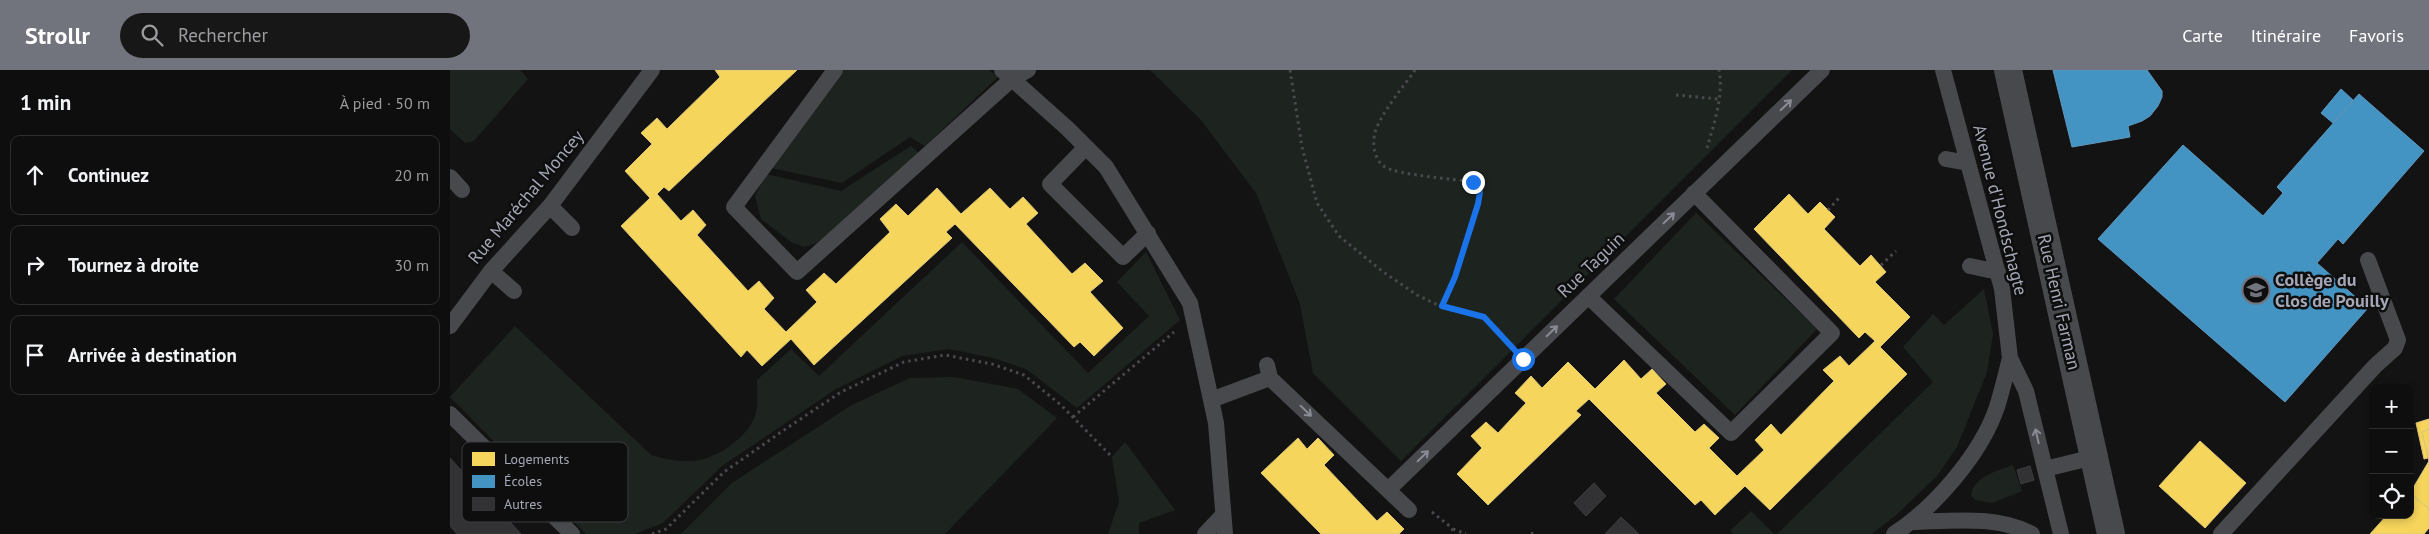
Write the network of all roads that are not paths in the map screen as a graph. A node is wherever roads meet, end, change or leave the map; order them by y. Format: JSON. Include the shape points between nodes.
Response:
{"nodes":[{"id":1,"x":652,"y":70,"type":"edge"},
{"id":2,"x":836,"y":70,"type":"edge"},
{"id":3,"x":1028,"y":70,"type":"edge"},
{"id":4,"x":1822,"y":70,"type":"edge"},
{"id":5,"x":1942,"y":70,"type":"edge"},
{"id":6,"x":2008,"y":70,"type":"edge"},
{"id":7,"x":1007,"y":74,"type":"edge"},
{"id":8,"x":1086,"y":148,"type":"junction"},
{"id":9,"x":1946,"y":159,"type":"dead end"},
{"id":10,"x":1968,"y":163,"type":"junction"},
{"id":11,"x":450,"y":177,"type":"edge"},
{"id":12,"x":462,"y":190,"type":"dead end"},
{"id":13,"x":1694,"y":193,"type":"junction"},
{"id":14,"x":550,"y":206,"type":"junction"},
{"id":15,"x":572,"y":228,"type":"dead end"},
{"id":16,"x":1148,"y":233,"type":"junction"},
{"id":17,"x":2368,"y":260,"type":"dead end"},
{"id":18,"x":1970,"y":266,"type":"dead end"},
{"id":19,"x":491,"y":271,"type":"junction"},
{"id":20,"x":1998,"y":272,"type":"junction"},
{"id":21,"x":514,"y":291,"type":"dead end"},
{"id":22,"x":1588,"y":296,"type":"junction"},
{"id":23,"x":450,"y":326,"type":"edge"},
{"id":24,"x":2010,"y":358,"type":"junction"},
{"id":25,"x":1211,"y":400,"type":"junction"},
{"id":26,"x":450,"y":414,"type":"edge"},
{"id":27,"x":478,"y":442,"type":"edge"},
{"id":28,"x":2094,"y":457,"type":"junction"},
{"id":29,"x":2045,"y":469,"type":"junction"},
{"id":30,"x":1388,"y":490,"type":"junction"},
{"id":31,"x":1409,"y":510,"type":"road end"},
{"id":32,"x":1223,"y":515,"type":"junction"},
{"id":33,"x":560,"y":522,"type":"edge"},
{"id":34,"x":1912,"y":522,"type":"junction"},
{"id":35,"x":572,"y":534,"type":"edge"},
{"id":36,"x":1205,"y":534,"type":"edge"},
{"id":37,"x":1225,"y":534,"type":"edge"},
{"id":38,"x":1894,"y":534,"type":"edge"},
{"id":39,"x":2032,"y":534,"type":"edge"},
{"id":40,"x":2061,"y":534,"type":"edge"},
{"id":41,"x":2111,"y":534,"type":"edge"},
{"id":42,"x":2220,"y":534,"type":"edge"}],
"edges":[{"from":1,"to":14,"type":"lane","name":"Rue Maréchal Moncey"},
{"from":2,"to":7,"type":"lane","via":[[734,207],[797,272]]},
{"from":3,"to":7,"type":"lane"},
{"from":13,"to":4,"type":"lane","name":"Rue Taguin","one_way":true},
{"from":5,"to":10,"type":"lane","name":"Avenue d'Hondschagte"},
{"from":6,"to":28,"type":"street","name":"Rue Henri Farman"},
{"from":7,"to":8,"type":"lane"},
{"from":8,"to":16,"type":"lane","via":[[1106,167]]},
{"from":8,"to":16,"type":"lane","via":[[1050,184],[1123,257]]},
{"from":9,"to":10,"type":"lane"},
{"from":10,"to":20,"type":"lane","name":"Avenue d'Hondschagte"},
{"from":11,"to":12,"type":"lane"},
{"from":22,"to":13,"type":"lane","name":"Rue Taguin","one_way":true},
{"from":13,"to":22,"type":"lane","via":[[1832,334],[1731,433]]},
{"from":14,"to":15,"type":"lane"},
{"from":14,"to":19,"type":"lane","name":"Rue Maréchal Moncey"},
{"from":16,"to":25,"type":"lane","via":[[1190,303]]},
{"from":17,"to":42,"type":"lane","via":[[2398,340],[2395,348]]},
{"from":18,"to":20,"type":"lane"},
{"from":19,"to":21,"type":"lane"},
{"from":19,"to":23,"type":"lane","name":"Rue Maréchal Moncey"},
{"from":20,"to":24,"type":"lane","name":"Avenue d'Hondschagte"},
{"from":30,"to":22,"type":"lane","name":"Rue Taguin","one_way":true},
{"from":29,"to":24,"type":"lane","name":"Avenue d'Hondschagte","one_way":true,"via":[[2026,392]]},
{"from":24,"to":34,"type":"lane","via":[[1996,408],[1981,440],[1955,477]]},
{"from":25,"to":30,"type":"lane","one_way":true,"via":[[1268,372]]},
{"from":25,"to":32,"type":"lane","via":[[1216,423]]},
{"from":26,"to":27,"type":"lane"},
{"from":28,"to":29,"type":"lane"},
{"from":28,"to":41,"type":"street","name":"Rue Henri Farman"},
{"from":29,"to":40,"type":"lane","name":"Avenue d'Hondschagte"},
{"from":30,"to":31,"type":"lane"},
{"from":32,"to":36,"type":"lane"},
{"from":32,"to":37,"type":"lane"},
{"from":33,"to":35,"type":"lane"},
{"from":34,"to":38,"type":"lane"},
{"from":34,"to":39,"type":"lane","via":[[1981,521],[2018,526]]}]}
